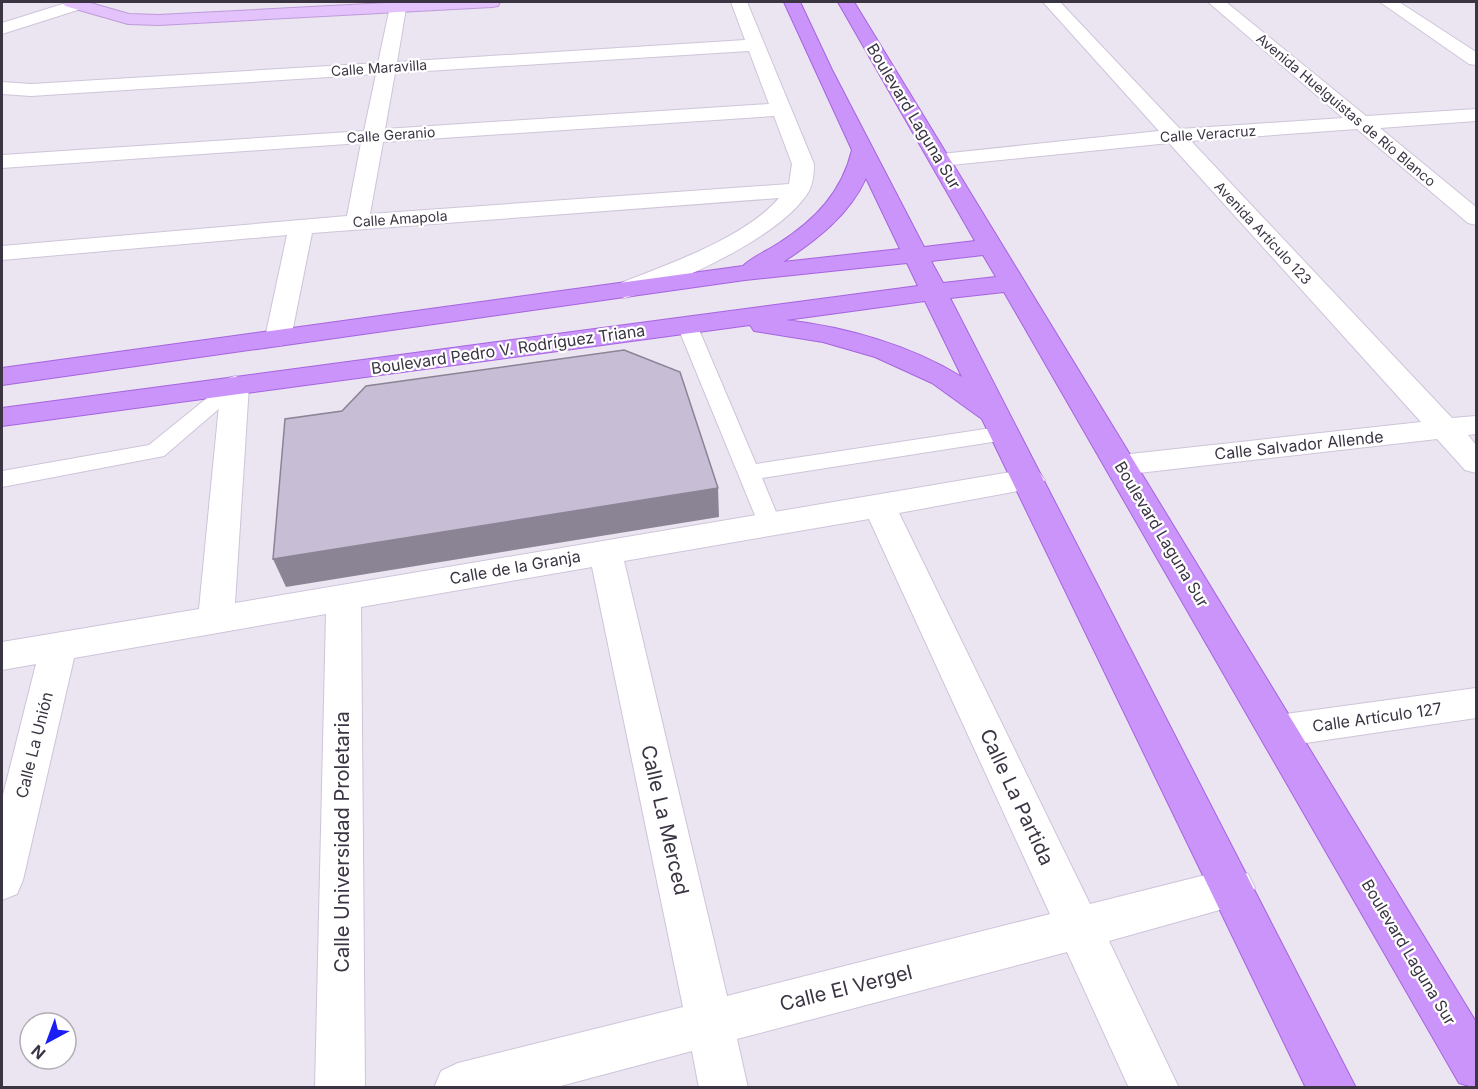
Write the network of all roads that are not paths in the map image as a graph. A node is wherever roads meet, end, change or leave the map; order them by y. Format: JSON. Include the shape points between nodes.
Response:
{"nodes":[{"id":1,"x":492,"y":2,"type":"edge"},
{"id":2,"x":739,"y":2,"type":"edge"},
{"id":3,"x":792,"y":2,"type":"edge"},
{"id":4,"x":846,"y":2,"type":"edge"},
{"id":5,"x":1051,"y":2,"type":"edge"},
{"id":6,"x":1216,"y":2,"type":"edge"},
{"id":7,"x":1388,"y":2,"type":"edge"},
{"id":8,"x":74,"y":3,"type":"edge"},
{"id":9,"x":398,"y":4,"type":"edge"},
{"id":10,"x":2,"y":29,"type":"edge"},
{"id":11,"x":756,"y":45,"type":"junction"},
{"id":12,"x":1476,"y":60,"type":"edge"},
{"id":13,"x":386,"y":68,"type":"junction"},
{"id":14,"x":2,"y":88,"type":"edge"},
{"id":15,"x":781,"y":109,"type":"junction"},
{"id":16,"x":1476,"y":115,"type":"edge"},
{"id":17,"x":1361,"y":123,"type":"junction"},
{"id":18,"x":374,"y":136,"type":"junction"},
{"id":19,"x":1172,"y":136,"type":"junction"},
{"id":20,"x":863,"y":149,"type":"junction"},
{"id":21,"x":941,"y":160,"type":"junction"},
{"id":22,"x":2,"y":161,"type":"edge"},
{"id":23,"x":798,"y":190,"type":"junction"},
{"id":24,"x":1476,"y":218,"type":"edge"},
{"id":25,"x":357,"y":222,"type":"junction"},
{"id":26,"x":301,"y":227,"type":"junction"},
{"id":27,"x":992,"y":247,"type":"junction"},
{"id":28,"x":2,"y":253,"type":"edge"},
{"id":29,"x":916,"y":255,"type":"junction"},
{"id":30,"x":745,"y":273,"type":"junction"},
{"id":31,"x":1014,"y":283,"type":"junction"},
{"id":32,"x":625,"y":290,"type":"junction"},
{"id":33,"x":934,"y":292,"type":"junction"},
{"id":34,"x":447,"y":314,"type":"junction"},
{"id":35,"x":719,"y":321,"type":"junction"},
{"id":36,"x":687,"y":325,"type":"junction"},
{"id":37,"x":278,"y":338,"type":"junction"},
{"id":38,"x":2,"y":377,"type":"edge"},
{"id":39,"x":235,"y":385,"type":"junction"},
{"id":40,"x":2,"y":417,"type":"edge"},
{"id":41,"x":1476,"y":425,"type":"edge"},
{"id":42,"x":1002,"y":427,"type":"junction"},
{"id":43,"x":1445,"y":429,"type":"junction"},
{"id":44,"x":1476,"y":463,"type":"edge"},
{"id":45,"x":1121,"y":465,"type":"junction"},
{"id":46,"x":748,"y":473,"type":"junction"},
{"id":47,"x":2,"y":478,"type":"edge"},
{"id":48,"x":1029,"y":480,"type":"junction"},
{"id":49,"x":879,"y":506,"type":"junction"},
{"id":50,"x":769,"y":524,"type":"junction"},
{"id":51,"x":605,"y":552,"type":"junction"},
{"id":52,"x":344,"y":596,"type":"junction"},
{"id":53,"x":216,"y":618,"type":"junction"},
{"id":54,"x":59,"y":645,"type":"junction"},
{"id":55,"x":2,"y":656,"type":"edge"},
{"id":56,"x":1476,"y":703,"type":"edge"},
{"id":57,"x":1278,"y":731,"type":"junction"},
{"id":58,"x":2,"y":880,"type":"edge"},
{"id":59,"x":1233,"y":888,"type":"junction"},
{"id":60,"x":1079,"y":928,"type":"junction"},
{"id":61,"x":710,"y":1023,"type":"junction"},
{"id":62,"x":1476,"y":1066,"type":"edge"},
{"id":63,"x":340,"y":1088,"type":"edge"},
{"id":64,"x":458,"y":1088,"type":"edge"},
{"id":65,"x":724,"y":1088,"type":"edge"},
{"id":66,"x":1155,"y":1088,"type":"edge"},
{"id":67,"x":1332,"y":1088,"type":"edge"}],
"edges":[{"from":1,"to":9,"type":"street"},
{"from":2,"to":11,"type":"street"},
{"from":3,"to":20,"type":"main road"},
{"from":4,"to":21,"type":"main road","name":"Boulevard Laguna Sur"},
{"from":5,"to":19,"type":"street","name":"Avenida Artículo 123"},
{"from":6,"to":17,"type":"street","name":"Avenida Huelguistas de Río Blanco"},
{"from":7,"to":12,"type":"street"},
{"from":8,"to":9,"type":"street","via":[[128,19],[159,20]]},
{"from":8,"to":10,"type":"street"},
{"from":9,"to":13,"type":"street"},
{"from":11,"to":13,"type":"street","name":"Calle Maravilla"},
{"from":11,"to":15,"type":"street"},
{"from":13,"to":14,"type":"street","name":"Calle Maravilla","via":[[31,90]]},
{"from":13,"to":18,"type":"street"},
{"from":15,"to":18,"type":"street","name":"Calle Geranio"},
{"from":15,"to":23,"type":"street","via":[[802,164],[803,178]]},
{"from":16,"to":17,"type":"street","name":"Calle Veracruz"},
{"from":17,"to":19,"type":"street","name":"Calle Veracruz"},
{"from":17,"to":24,"type":"street","name":"Avenida Huelguistas de Río Blanco"},
{"from":18,"to":22,"type":"street","name":"Calle Geranio"},
{"from":18,"to":25,"type":"street"},
{"from":19,"to":21,"type":"street","name":"Calle Veracruz"},
{"from":19,"to":43,"type":"street","name":"Avenida Artículo 123"},
{"from":20,"to":29,"type":"main road"},
{"from":20,"to":30,"type":"main road","via":[[854,182],[824,220]]},
{"from":21,"to":27,"type":"main road","name":"Boulevard Laguna Sur"},
{"from":23,"to":25,"type":"street","name":"Calle Amapola"},
{"from":23,"to":32,"type":"street","via":[[784,207],[746,234]]},
{"from":25,"to":26,"type":"street","name":"Calle Amapola"},
{"from":26,"to":28,"type":"street","name":"Calle Amapola"},
{"from":26,"to":37,"type":"street"},
{"from":27,"to":29,"type":"main road"},
{"from":27,"to":31,"type":"main road","name":"Boulevard Laguna Sur"},
{"from":29,"to":30,"type":"main road"},
{"from":29,"to":33,"type":"main road"},
{"from":30,"to":32,"type":"main road"},
{"from":31,"to":33,"type":"main road","name":"Boulevard Pedro V. Rodríguez Triana"},
{"from":31,"to":45,"type":"main road","name":"Boulevard Laguna Sur"},
{"from":32,"to":34,"type":"main road"},
{"from":33,"to":35,"type":"main road","name":"Boulevard Pedro V. Rodríguez Triana"},
{"from":33,"to":42,"type":"main road"},
{"from":34,"to":37,"type":"main road"},
{"from":34,"to":39,"type":"main road","via":[[403,339],[281,356],[251,371]]},
{"from":35,"to":36,"type":"main road","name":"Boulevard Pedro V. Rodríguez Triana"},
{"from":35,"to":42,"type":"main road","via":[[780,326],[847,340],[896,356],[976,398]]},
{"from":36,"to":39,"type":"main road","name":"Boulevard Pedro V. Rodríguez Triana"},
{"from":36,"to":46,"type":"lane"},
{"from":37,"to":38,"type":"main road"},
{"from":39,"to":40,"type":"main road","name":"Boulevard Pedro V. Rodríguez Triana"},
{"from":39,"to":47,"type":"lane","via":[[156,451]]},
{"from":39,"to":53,"type":"street"},
{"from":41,"to":43,"type":"street","name":"Calle Salvador Allende"},
{"from":42,"to":46,"type":"lane"},
{"from":42,"to":48,"type":"main road"},
{"from":43,"to":44,"type":"street","name":"Avenida Artículo 123"},
{"from":43,"to":45,"type":"street","name":"Calle Salvador Allende"},
{"from":45,"to":57,"type":"main road","name":"Boulevard Laguna Sur"},
{"from":46,"to":50,"type":"lane"},
{"from":48,"to":49,"type":"street","name":"Calle de la Granja"},
{"from":48,"to":59,"type":"main road"},
{"from":49,"to":50,"type":"street","name":"Calle de la Granja"},
{"from":49,"to":60,"type":"street","name":"Calle La Partida"},
{"from":50,"to":51,"type":"street","name":"Calle de la Granja"},
{"from":51,"to":52,"type":"street","name":"Calle de la Granja"},
{"from":51,"to":61,"type":"street","name":"Calle La Merced"},
{"from":52,"to":53,"type":"street","name":"Calle de la Granja"},
{"from":52,"to":63,"type":"street","name":"Calle Universidad Proletaria"},
{"from":53,"to":54,"type":"street","name":"Calle de la Granja"},
{"from":54,"to":55,"type":"street","name":"Calle de la Granja"},
{"from":54,"to":58,"type":"street","name":"Calle La Unión"},
{"from":56,"to":57,"type":"street","name":"Calle Artículo 127"},
{"from":57,"to":62,"type":"main road","name":"Boulevard Laguna Sur"},
{"from":59,"to":60,"type":"street","name":"Calle El Vergel"},
{"from":59,"to":67,"type":"main road"},
{"from":60,"to":61,"type":"street","name":"Calle El Vergel"},
{"from":60,"to":66,"type":"street","name":"Calle La Partida"},
{"from":61,"to":64,"type":"street","name":"Calle El Vergel"},
{"from":61,"to":65,"type":"street","name":"Calle La Merced"}]}
